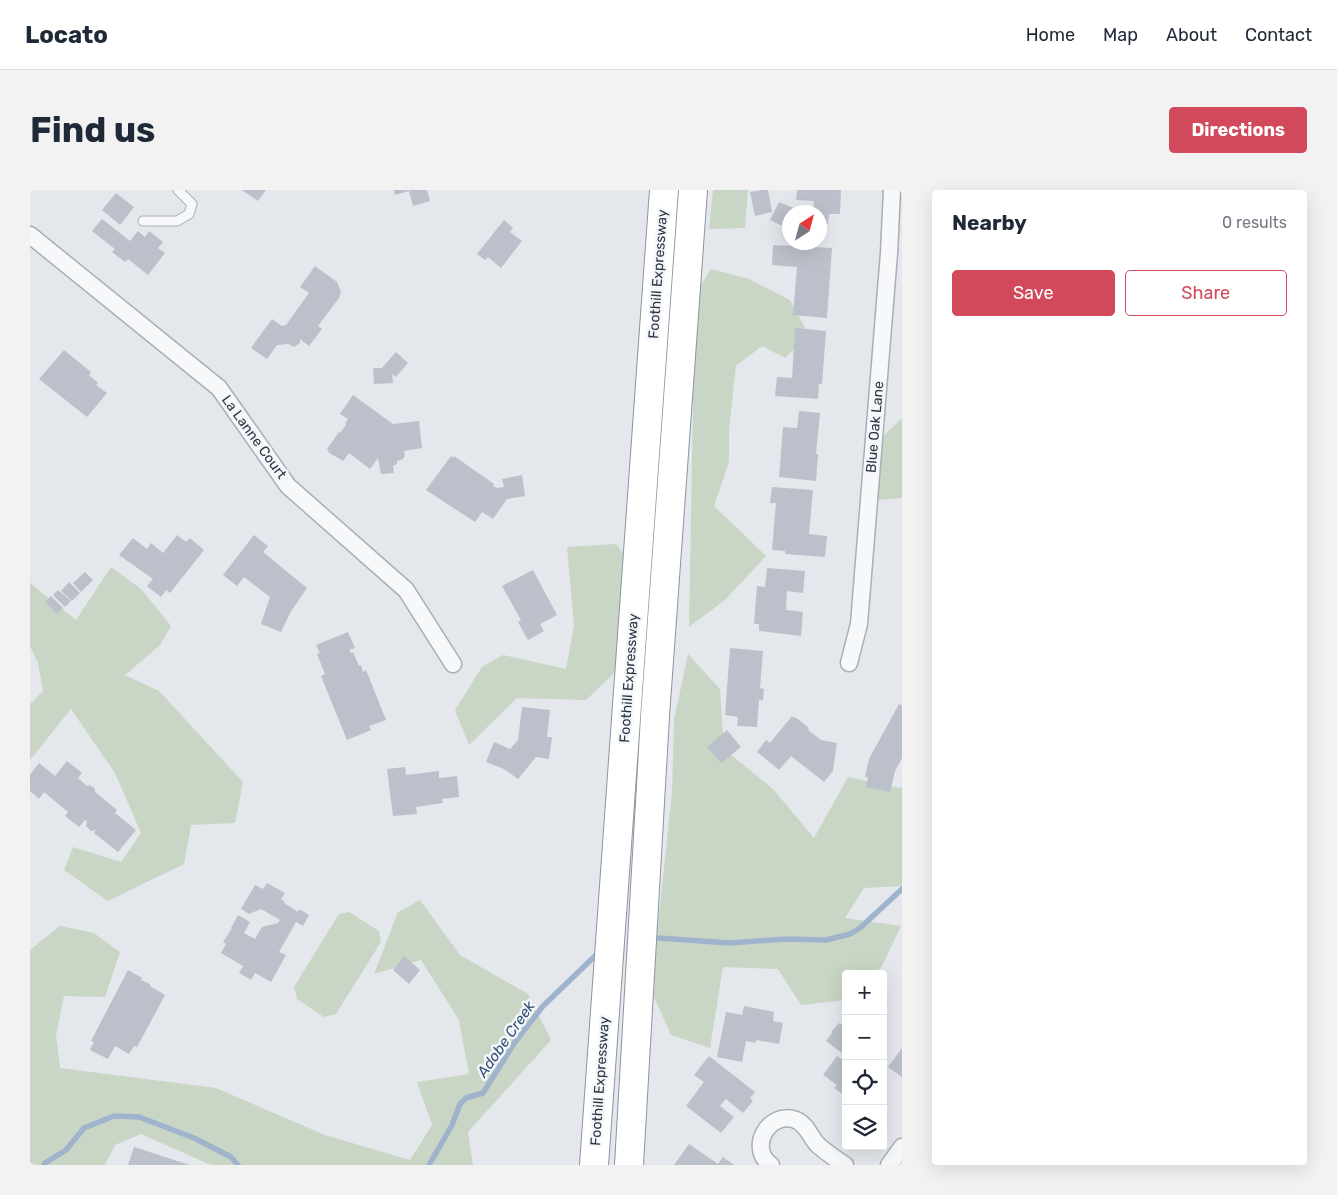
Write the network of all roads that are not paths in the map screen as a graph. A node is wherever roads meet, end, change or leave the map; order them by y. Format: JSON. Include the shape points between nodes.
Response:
{"nodes":[{"id":1,"x":178,"y":190,"type":"edge"},
{"id":2,"x":664,"y":190,"type":"edge"},
{"id":3,"x":693,"y":190,"type":"edge"},
{"id":4,"x":892,"y":190,"type":"edge"},
{"id":5,"x":143,"y":221,"type":"dead end"},
{"id":6,"x":30,"y":235,"type":"edge"},
{"id":7,"x":896,"y":253,"type":"edge"},
{"id":8,"x":849,"y":663,"type":"dead end"},
{"id":9,"x":453,"y":664,"type":"dead end"},
{"id":10,"x":902,"y":1147,"type":"edge"},
{"id":11,"x":594,"y":1165,"type":"edge"},
{"id":12,"x":629,"y":1165,"type":"edge"},
{"id":13,"x":771,"y":1165,"type":"edge"},
{"id":14,"x":844,"y":1165,"type":"edge"},
{"id":15,"x":889,"y":1165,"type":"edge"}],
"edges":[{"from":1,"to":5,"type":"lane","via":[[192,204],[189,214],[177,221]]},
{"from":2,"to":11,"type":"highway","name":"Foothill Expressway"},
{"from":3,"to":12,"type":"highway","name":"Foothill Expressway","via":[[655,716]]},
{"from":4,"to":7,"type":"street","name":"Blue Oak Lane"},
{"from":6,"to":9,"type":"street","name":"La Lanne Court","via":[[219,388],[288,486],[406,590]]},
{"from":7,"to":8,"type":"street","name":"Blue Oak Lane","via":[[859,624]]},
{"from":10,"to":15,"type":"street"},
{"from":13,"to":14,"type":"street","via":[[762,1154],[762,1134],[773,1122],[787,1118],[806,1127],[818,1145]]}]}
